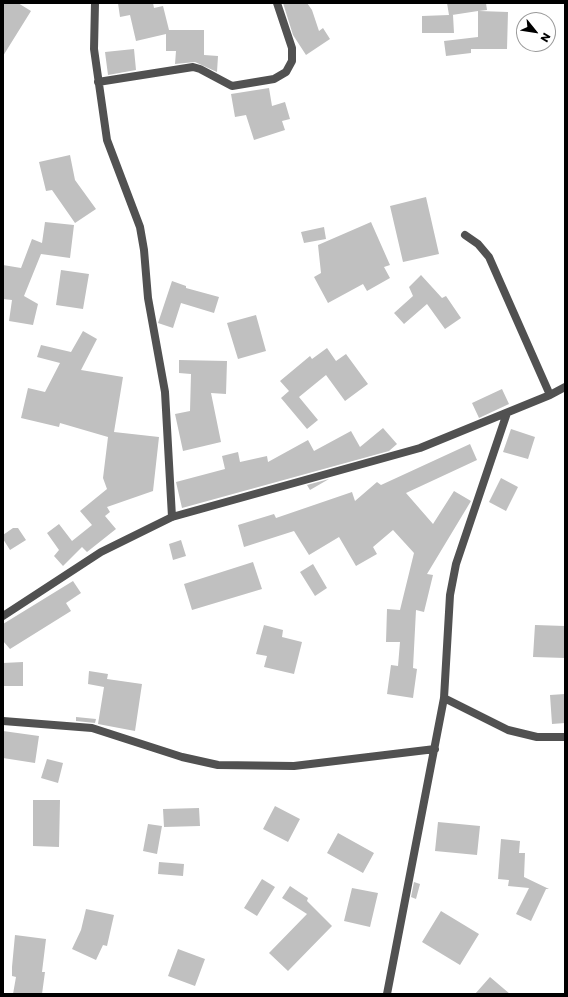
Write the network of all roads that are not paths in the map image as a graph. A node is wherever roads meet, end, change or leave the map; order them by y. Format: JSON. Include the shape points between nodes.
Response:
{"nodes":[{"id":1,"x":95,"y":3,"type":"edge"},
{"id":2,"x":277,"y":3,"type":"edge"},
{"id":3,"x":98,"y":82,"type":"junction"},
{"id":4,"x":465,"y":235,"type":"dead end"},
{"id":5,"x":565,"y":387,"type":"edge"},
{"id":6,"x":550,"y":396,"type":"junction"},
{"id":7,"x":507,"y":413,"type":"junction"},
{"id":8,"x":172,"y":517,"type":"junction"},
{"id":9,"x":3,"y":616,"type":"edge"},
{"id":10,"x":444,"y":698,"type":"junction"},
{"id":11,"x":3,"y":720,"type":"edge"},
{"id":12,"x":565,"y":737,"type":"edge"},
{"id":13,"x":435,"y":749,"type":"junction"},
{"id":14,"x":387,"y":994,"type":"edge"}],
"edges":[{"from":1,"to":3,"type":"street","via":[[94,49]]},
{"from":2,"to":3,"type":"street","via":[[292,48],[292,61],[286,72],[274,80],[232,86],[200,69],[193,68]]},
{"from":3,"to":8,"type":"street","via":[[107,140],[140,227],[144,250],[148,298],[165,392]]},
{"from":4,"to":6,"type":"street","via":[[478,244],[489,257]]},
{"from":5,"to":6,"type":"street"},
{"from":6,"to":7,"type":"street"},
{"from":7,"to":8,"type":"street","via":[[420,448]]},
{"from":7,"to":10,"type":"street","via":[[456,564],[450,595]]},
{"from":8,"to":9,"type":"street","via":[[101,552]]},
{"from":10,"to":12,"type":"street","via":[[508,730],[537,737]]},
{"from":10,"to":13,"type":"street"},
{"from":11,"to":13,"type":"street","via":[[92,728],[182,757],[218,765],[294,766]]},
{"from":13,"to":14,"type":"street"}]}
